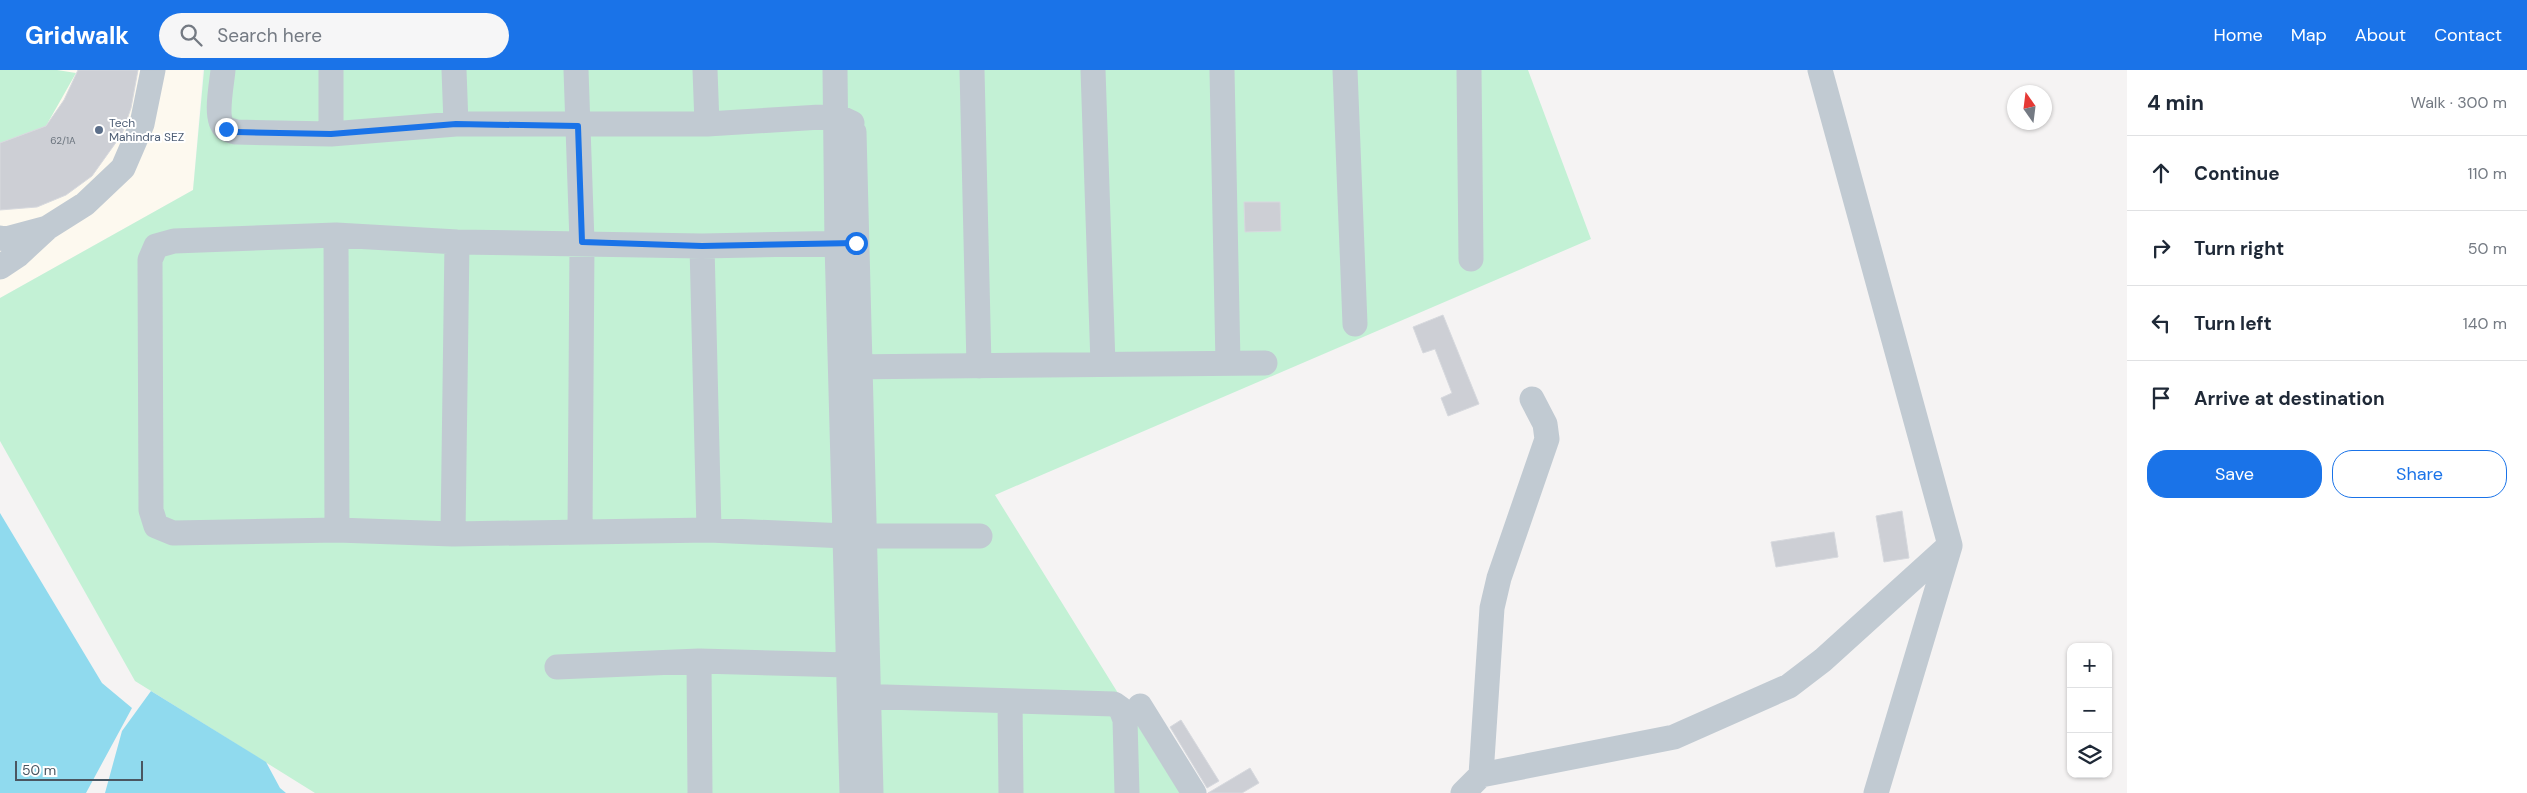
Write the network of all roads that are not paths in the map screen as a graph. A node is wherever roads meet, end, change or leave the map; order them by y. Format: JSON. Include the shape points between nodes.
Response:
{"nodes":[{"id":1,"x":153,"y":70,"type":"edge"},
{"id":2,"x":223,"y":70,"type":"edge"},
{"id":3,"x":331,"y":70,"type":"edge"},
{"id":4,"x":454,"y":70,"type":"edge"},
{"id":5,"x":576,"y":70,"type":"edge"},
{"id":6,"x":705,"y":70,"type":"edge"},
{"id":7,"x":836,"y":70,"type":"edge"},
{"id":8,"x":852,"y":70,"type":"edge"},
{"id":9,"x":972,"y":70,"type":"edge"},
{"id":10,"x":1093,"y":70,"type":"edge"},
{"id":11,"x":1222,"y":70,"type":"edge"},
{"id":12,"x":1344,"y":70,"type":"edge"},
{"id":13,"x":1469,"y":70,"type":"edge"},
{"id":14,"x":1820,"y":70,"type":"edge"},
{"id":15,"x":846,"y":120,"type":"junction"},
{"id":16,"x":456,"y":124,"type":"junction"},
{"id":17,"x":707,"y":124,"type":"junction"},
{"id":18,"x":578,"y":126,"type":"junction"},
{"id":19,"x":331,"y":134,"type":"junction"},
{"id":20,"x":47,"y":228,"type":"junction"},
{"id":21,"x":336,"y":235,"type":"junction"},
{"id":22,"x":0,"y":238,"type":"edge"},
{"id":23,"x":457,"y":242,"type":"junction"},
{"id":24,"x":582,"y":242,"type":"junction"},
{"id":25,"x":847,"y":244,"type":"junction"},
{"id":26,"x":702,"y":246,"type":"junction"},
{"id":27,"x":1471,"y":259,"type":"dead end"},
{"id":28,"x":0,"y":267,"type":"edge"},
{"id":29,"x":1355,"y":324,"type":"dead end"},
{"id":30,"x":1265,"y":362,"type":"dead end"},
{"id":31,"x":1228,"y":363,"type":"junction"},
{"id":32,"x":1103,"y":364,"type":"junction"},
{"id":33,"x":979,"y":366,"type":"junction"},
{"id":34,"x":851,"y":367,"type":"junction"},
{"id":35,"x":1532,"y":399,"type":"dead end"},
{"id":36,"x":337,"y":530,"type":"junction"},
{"id":37,"x":709,"y":530,"type":"junction"},
{"id":38,"x":580,"y":532,"type":"junction"},
{"id":39,"x":453,"y":534,"type":"junction"},
{"id":40,"x":980,"y":536,"type":"dead end"},
{"id":41,"x":855,"y":537,"type":"junction"},
{"id":42,"x":1950,"y":545,"type":"junction"},
{"id":43,"x":698,"y":661,"type":"junction"},
{"id":44,"x":849,"y":665,"type":"junction"},
{"id":45,"x":557,"y":667,"type":"dead end"},
{"id":46,"x":859,"y":697,"type":"junction"},
{"id":47,"x":1010,"y":701,"type":"junction"},
{"id":48,"x":1140,"y":706,"type":"dead end"},
{"id":49,"x":1481,"y":774,"type":"junction"},
{"id":50,"x":700,"y":793,"type":"edge"},
{"id":51,"x":852,"y":793,"type":"edge"},
{"id":52,"x":871,"y":793,"type":"edge"},
{"id":53,"x":1012,"y":793,"type":"edge"},
{"id":54,"x":1127,"y":793,"type":"edge"},
{"id":55,"x":1194,"y":793,"type":"edge"},
{"id":56,"x":1462,"y":793,"type":"edge"},
{"id":57,"x":1876,"y":793,"type":"edge"}],
"edges":[{"from":1,"to":20,"type":"street","via":[[142,124],[123,168],[85,204]]},
{"from":2,"to":19,"type":"street","via":[[219,112],[226,129],[236,132]]},
{"from":3,"to":19,"type":"street"},
{"from":4,"to":16,"type":"street"},
{"from":5,"to":18,"type":"street"},
{"from":6,"to":17,"type":"street"},
{"from":7,"to":15,"type":"street"},
{"from":8,"to":15,"type":"street"},
{"from":9,"to":33,"type":"street"},
{"from":10,"to":32,"type":"street"},
{"from":11,"to":31,"type":"street"},
{"from":12,"to":29,"type":"street"},
{"from":13,"to":27,"type":"street"},
{"from":14,"to":42,"type":"street"},
{"from":15,"to":17,"type":"street"},
{"from":15,"to":25,"type":"street"},
{"from":16,"to":18,"type":"street"},
{"from":16,"to":19,"type":"street"},
{"from":17,"to":18,"type":"street"},
{"from":18,"to":24,"type":"street"},
{"from":20,"to":22,"type":"street"},
{"from":20,"to":28,"type":"street"},
{"from":21,"to":23,"type":"street"},
{"from":21,"to":36,"type":"street"},
{"from":21,"to":36,"type":"street","via":[[174,241],[156,246],[150,260],[151,510],[156,526],[173,533]]},
{"from":23,"to":24,"type":"street"},
{"from":23,"to":39,"type":"street"},
{"from":24,"to":26,"type":"street"},
{"from":24,"to":38,"type":"street"},
{"from":25,"to":26,"type":"street"},
{"from":25,"to":34,"type":"street"},
{"from":26,"to":37,"type":"street"},
{"from":30,"to":31,"type":"street"},
{"from":31,"to":32,"type":"street"},
{"from":32,"to":33,"type":"street"},
{"from":33,"to":34,"type":"street"},
{"from":34,"to":41,"type":"street"},
{"from":35,"to":49,"type":"street","via":[[1545,424],[1546,438],[1492,608]]},
{"from":36,"to":39,"type":"street"},
{"from":37,"to":38,"type":"street"},
{"from":37,"to":41,"type":"street"},
{"from":38,"to":39,"type":"street"},
{"from":40,"to":41,"type":"street"},
{"from":41,"to":44,"type":"street"},
{"from":41,"to":46,"type":"street"},
{"from":42,"to":49,"type":"street","via":[[1823,660],[1781,690],[1674,737]]},
{"from":42,"to":57,"type":"street"},
{"from":43,"to":44,"type":"street"},
{"from":43,"to":45,"type":"street"},
{"from":43,"to":50,"type":"street"},
{"from":44,"to":46,"type":"street"},
{"from":46,"to":47,"type":"street"},
{"from":46,"to":51,"type":"street"},
{"from":46,"to":52,"type":"street"},
{"from":47,"to":53,"type":"street"},
{"from":47,"to":54,"type":"street","via":[[1114,704],[1122,709]]},
{"from":48,"to":55,"type":"street"},
{"from":49,"to":56,"type":"street"}]}
